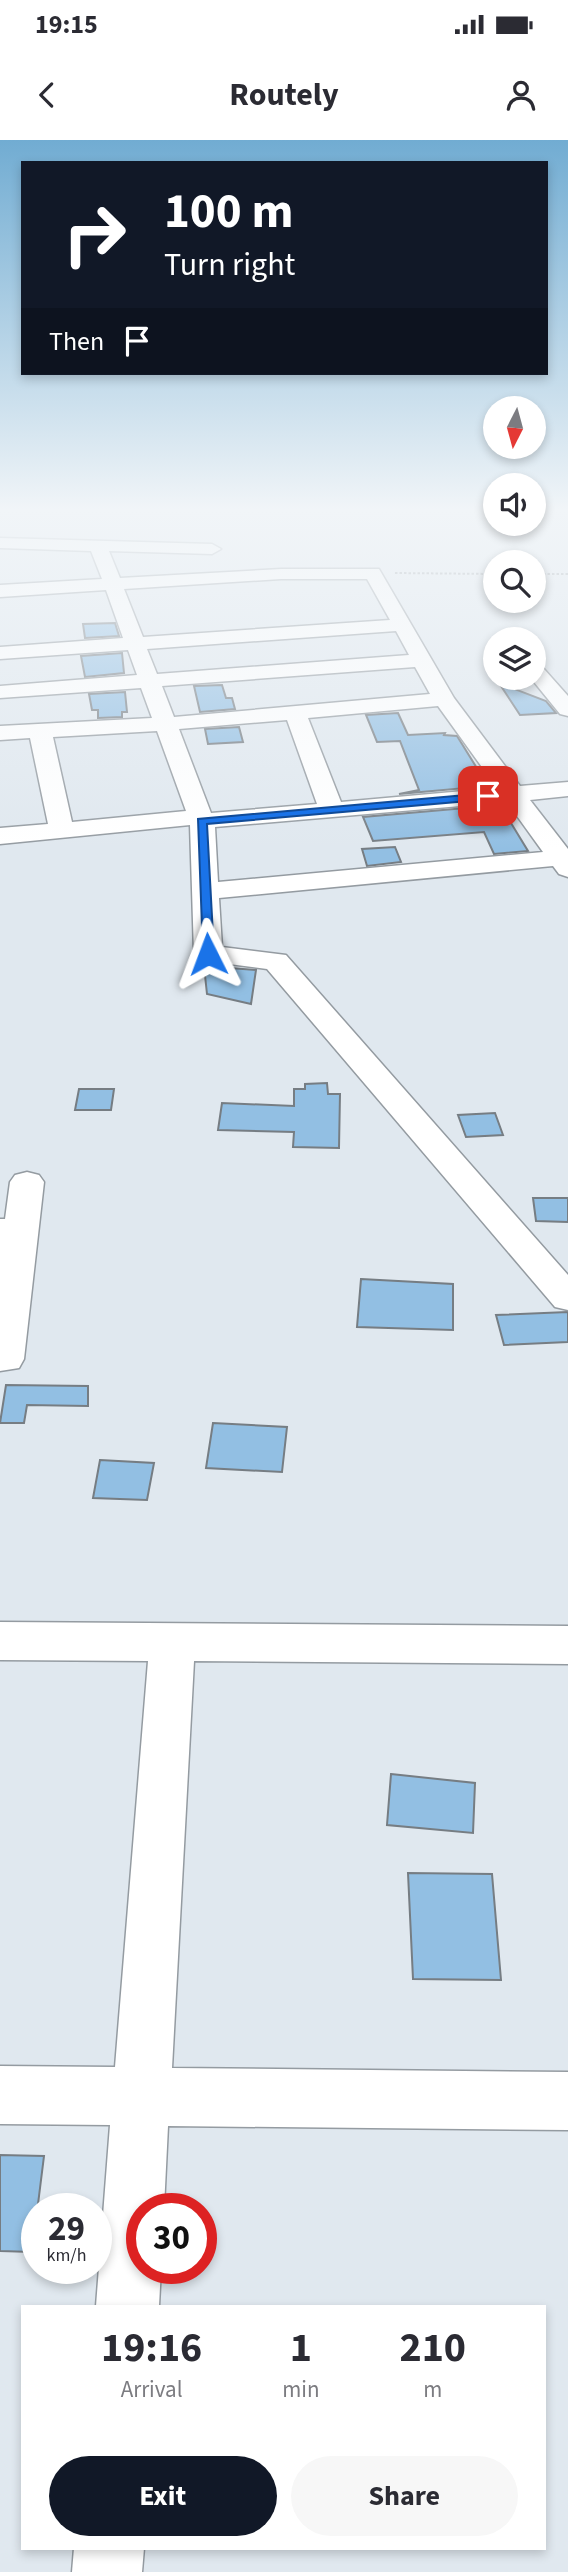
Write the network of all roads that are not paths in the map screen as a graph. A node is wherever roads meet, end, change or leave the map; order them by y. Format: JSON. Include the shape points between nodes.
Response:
{"nodes":[{"id":1,"x":127,"y":623,"type":"edge"},
{"id":2,"x":387,"y":623,"type":"edge"},
{"id":3,"x":400,"y":623,"type":"edge"},
{"id":4,"x":133,"y":641,"type":"junction"},
{"id":5,"x":24,"y":644,"type":"junction"},
{"id":6,"x":0,"y":648,"type":"edge"},
{"id":7,"x":0,"y":653,"type":"edge"},
{"id":8,"x":421,"y":660,"type":"junction"},
{"id":9,"x":148,"y":681,"type":"junction"},
{"id":10,"x":546,"y":683,"type":"edge"},
{"id":11,"x":0,"y":692,"type":"edge"},
{"id":12,"x":444,"y":699,"type":"junction"},
{"id":13,"x":568,"y":709,"type":"edge"},
{"id":14,"x":295,"y":713,"type":"junction"},
{"id":15,"x":165,"y":724,"type":"junction"},
{"id":16,"x":40,"y":730,"type":"junction"},
{"id":17,"x":0,"y":733,"type":"edge"},
{"id":18,"x":568,"y":789,"type":"edge"},
{"id":19,"x":514,"y":794,"type":"junction"},
{"id":20,"x":332,"y":810,"type":"junction"},
{"id":21,"x":201,"y":819,"type":"junction"},
{"id":22,"x":61,"y":829,"type":"junction"},
{"id":23,"x":0,"y":836,"type":"edge"},
{"id":24,"x":565,"y":862,"type":"edge"},
{"id":25,"x":205,"y":891,"type":"junction"},
{"id":26,"x":27,"y":1182,"type":"dead end"},
{"id":27,"x":10,"y":1229,"type":"edge"},
{"id":28,"x":568,"y":1298,"type":"edge"},
{"id":29,"x":6,"y":1304,"type":"edge"},
{"id":30,"x":5,"y":1359,"type":"dead end"},
{"id":31,"x":0,"y":1641,"type":"edge"},
{"id":32,"x":172,"y":1642,"type":"junction"},
{"id":33,"x":568,"y":1645,"type":"edge"},
{"id":34,"x":0,"y":2095,"type":"edge"},
{"id":35,"x":143,"y":2096,"type":"junction"},
{"id":36,"x":568,"y":2101,"type":"edge"},
{"id":37,"x":127,"y":2305,"type":"edge"},
{"id":38,"x":108,"y":2550,"type":"edge"},
{"id":39,"x":107,"y":2572,"type":"edge"}],
"edges":[{"from":1,"to":4,"type":"street"},
{"from":2,"to":4,"type":"street","via":[[245,629]]},
{"from":3,"to":8,"type":"street"},
{"from":4,"to":5,"type":"street"},
{"from":4,"to":9,"type":"street"},
{"from":5,"to":6,"type":"street"},
{"from":5,"to":7,"type":"street"},
{"from":8,"to":9,"type":"street"},
{"from":8,"to":12,"type":"street"},
{"from":9,"to":11,"type":"street"},
{"from":9,"to":15,"type":"street"},
{"from":10,"to":13,"type":"street"},
{"from":12,"to":14,"type":"street"},
{"from":12,"to":19,"type":"street"},
{"from":14,"to":15,"type":"street"},
{"from":14,"to":20,"type":"street"},
{"from":15,"to":16,"type":"street"},
{"from":15,"to":21,"type":"street"},
{"from":16,"to":17,"type":"street"},
{"from":16,"to":22,"type":"street"},
{"from":18,"to":19,"type":"street"},
{"from":19,"to":20,"type":"street"},
{"from":19,"to":24,"type":"street"},
{"from":20,"to":21,"type":"street"},
{"from":21,"to":22,"type":"street"},
{"from":21,"to":25,"type":"street"},
{"from":22,"to":23,"type":"street"},
{"from":24,"to":25,"type":"street"},
{"from":25,"to":28,"type":"street","via":[[208,954],[276,961]]},
{"from":26,"to":27,"type":"street"},
{"from":27,"to":29,"type":"street"},
{"from":29,"to":30,"type":"street"},
{"from":31,"to":32,"type":"street"},
{"from":32,"to":33,"type":"street"},
{"from":32,"to":35,"type":"street"},
{"from":34,"to":35,"type":"street"},
{"from":35,"to":36,"type":"street"},
{"from":35,"to":37,"type":"street"},
{"from":38,"to":39,"type":"street"}]}
